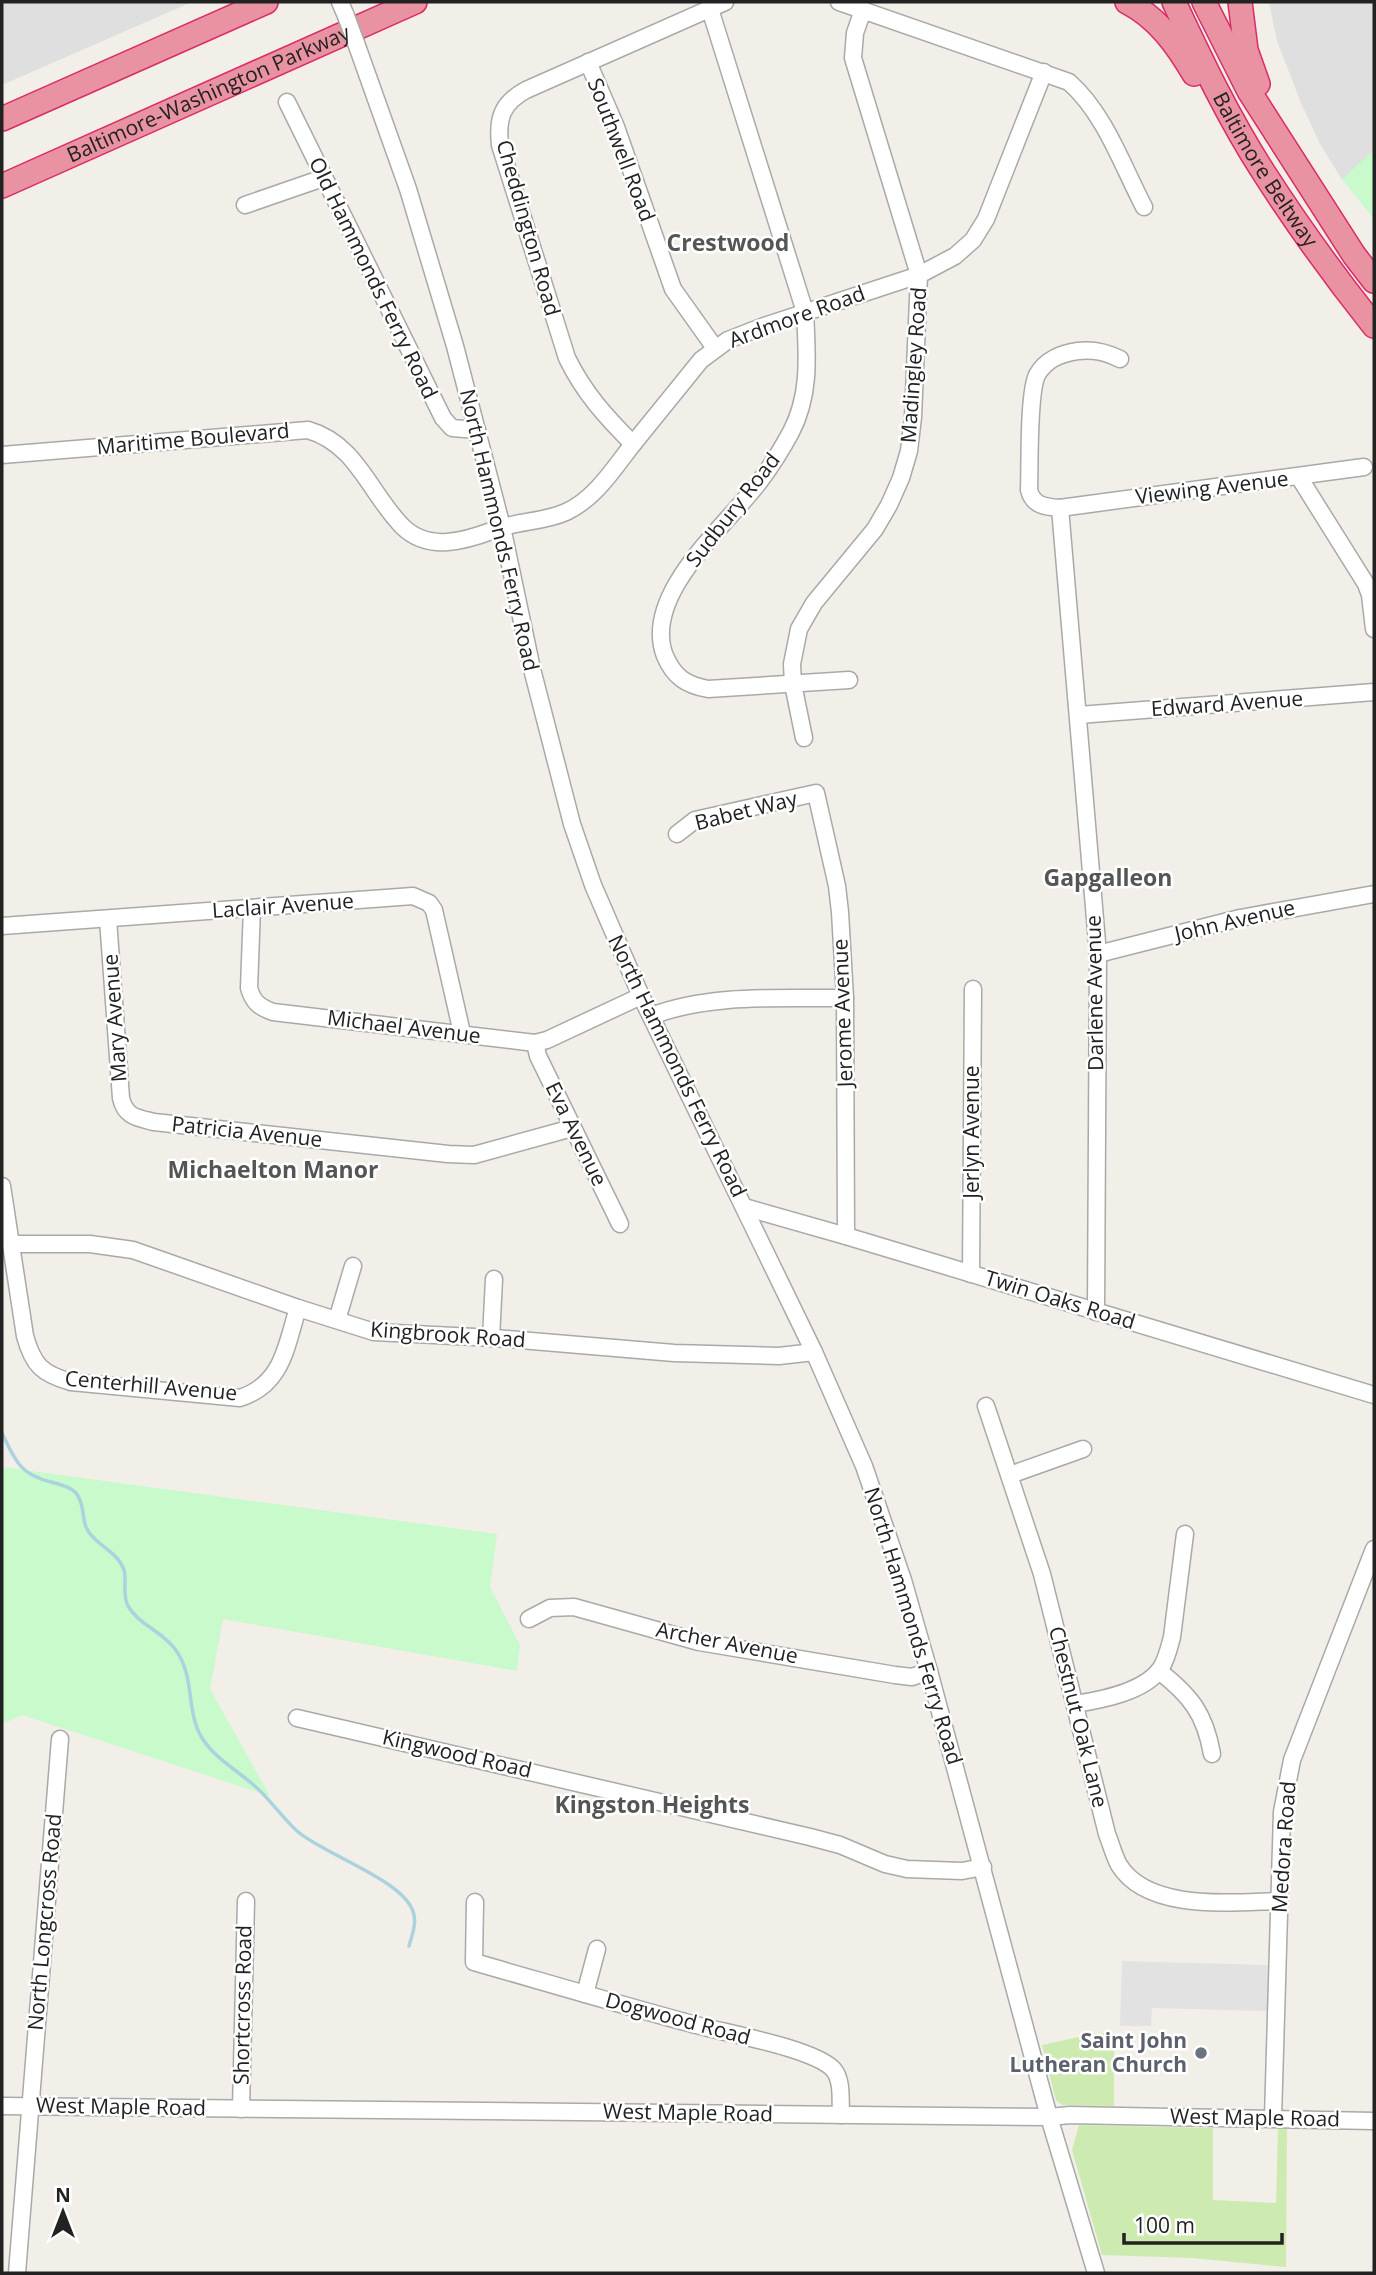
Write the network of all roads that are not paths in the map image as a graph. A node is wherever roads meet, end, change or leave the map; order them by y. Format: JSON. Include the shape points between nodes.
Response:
{"nodes":[{"id":1,"x":266,"y":2,"type":"edge"},
{"id":2,"x":415,"y":2,"type":"edge"},
{"id":3,"x":725,"y":2,"type":"edge"},
{"id":4,"x":839,"y":2,"type":"edge"},
{"id":5,"x":1127,"y":2,"type":"edge"},
{"id":6,"x":1174,"y":2,"type":"edge"},
{"id":7,"x":1204,"y":2,"type":"edge"},
{"id":8,"x":1240,"y":2,"type":"edge"},
{"id":9,"x":343,"y":9,"type":"edge"},
{"id":10,"x":710,"y":9,"type":"junction"},
{"id":11,"x":863,"y":10,"type":"junction"},
{"id":12,"x":588,"y":62,"type":"junction"},
{"id":13,"x":1044,"y":72,"type":"junction"},
{"id":14,"x":287,"y":102,"type":"dead end"},
{"id":15,"x":2,"y":119,"type":"edge"},
{"id":16,"x":323,"y":178,"type":"junction"},
{"id":17,"x":2,"y":186,"type":"edge"},
{"id":18,"x":1311,"y":188,"type":"junction"},
{"id":19,"x":245,"y":205,"type":"dead end"},
{"id":20,"x":1144,"y":208,"type":"dead end"},
{"id":21,"x":1303,"y":232,"type":"junction"},
{"id":22,"x":919,"y":275,"type":"junction"},
{"id":23,"x":1374,"y":281,"type":"edge"},
{"id":24,"x":805,"y":312,"type":"junction"},
{"id":25,"x":1374,"y":326,"type":"edge"},
{"id":26,"x":715,"y":348,"type":"junction"},
{"id":27,"x":1120,"y":359,"type":"dead end"},
{"id":28,"x":477,"y":430,"type":"junction"},
{"id":29,"x":633,"y":444,"type":"junction"},
{"id":30,"x":2,"y":456,"type":"edge"},
{"id":31,"x":1364,"y":467,"type":"dead end"},
{"id":32,"x":1299,"y":477,"type":"junction"},
{"id":33,"x":1060,"y":508,"type":"junction"},
{"id":34,"x":502,"y":527,"type":"junction"},
{"id":35,"x":1374,"y":629,"type":"edge"},
{"id":36,"x":849,"y":680,"type":"dead end"},
{"id":37,"x":793,"y":684,"type":"junction"},
{"id":38,"x":1374,"y":692,"type":"edge"},
{"id":39,"x":1079,"y":715,"type":"junction"},
{"id":40,"x":804,"y":738,"type":"dead end"},
{"id":41,"x":817,"y":793,"type":"joint"},
{"id":42,"x":677,"y":834,"type":"dead end"},
{"id":43,"x":1374,"y":894,"type":"edge"},
{"id":44,"x":252,"y":908,"type":"junction"},
{"id":45,"x":108,"y":919,"type":"junction"},
{"id":46,"x":2,"y":926,"type":"edge"},
{"id":47,"x":1098,"y":954,"type":"junction"},
{"id":48,"x":972,"y":989,"type":"dead end"},
{"id":49,"x":641,"y":996,"type":"junction"},
{"id":50,"x":845,"y":998,"type":"junction"},
{"id":51,"x":651,"y":1016,"type":"junction"},
{"id":52,"x":461,"y":1032,"type":"junction"},
{"id":53,"x":535,"y":1043,"type":"junction"},
{"id":54,"x":129,"y":1115,"type":"joint"},
{"id":55,"x":572,"y":1128,"type":"junction"},
{"id":56,"x":2,"y":1186,"type":"edge"},
{"id":57,"x":744,"y":1207,"type":"junction"},
{"id":58,"x":620,"y":1224,"type":"dead end"},
{"id":59,"x":846,"y":1236,"type":"junction"},
{"id":60,"x":11,"y":1244,"type":"junction"},
{"id":61,"x":353,"y":1266,"type":"dead end"},
{"id":62,"x":971,"y":1274,"type":"junction"},
{"id":63,"x":494,"y":1279,"type":"dead end"},
{"id":64,"x":298,"y":1308,"type":"junction"},
{"id":65,"x":1096,"y":1312,"type":"junction"},
{"id":66,"x":337,"y":1320,"type":"junction"},
{"id":67,"x":491,"y":1338,"type":"junction"},
{"id":68,"x":814,"y":1352,"type":"junction"},
{"id":69,"x":1374,"y":1395,"type":"edge"},
{"id":70,"x":986,"y":1406,"type":"dead end"},
{"id":71,"x":1083,"y":1449,"type":"dead end"},
{"id":72,"x":1010,"y":1475,"type":"junction"},
{"id":73,"x":1185,"y":1534,"type":"dead end"},
{"id":74,"x":1374,"y":1549,"type":"edge"},
{"id":75,"x":529,"y":1619,"type":"dead end"},
{"id":76,"x":929,"y":1671,"type":"junction"},
{"id":77,"x":1159,"y":1671,"type":"junction"},
{"id":78,"x":1075,"y":1704,"type":"junction"},
{"id":79,"x":298,"y":1718,"type":"dead end"},
{"id":80,"x":60,"y":1739,"type":"dead end"},
{"id":81,"x":1212,"y":1754,"type":"dead end"},
{"id":82,"x":983,"y":1867,"type":"junction"},
{"id":83,"x":246,"y":1901,"type":"dead end"},
{"id":84,"x":1279,"y":1901,"type":"junction"},
{"id":85,"x":475,"y":1902,"type":"dead end"},
{"id":86,"x":597,"y":1950,"type":"dead end"},
{"id":87,"x":585,"y":1994,"type":"junction"},
{"id":88,"x":2,"y":2106,"type":"edge"},
{"id":89,"x":31,"y":2106,"type":"junction"},
{"id":90,"x":241,"y":2109,"type":"junction"},
{"id":91,"x":841,"y":2115,"type":"junction"},
{"id":92,"x":1049,"y":2117,"type":"junction"},
{"id":93,"x":1273,"y":2118,"type":"junction"},
{"id":94,"x":1374,"y":2121,"type":"edge"},
{"id":95,"x":17,"y":2273,"type":"edge"},
{"id":96,"x":1096,"y":2273,"type":"edge"}],
"edges":[{"from":1,"to":15,"type":"highway"},
{"from":2,"to":17,"type":"highway","name":"Baltimore-Washington Parkway"},
{"from":3,"to":10,"type":"street","name":"Cheddington Road"},
{"from":4,"to":11,"type":"street"},
{"from":5,"to":21,"type":"highway","via":[[1168,34],[1212,106]]},
{"from":6,"to":21,"type":"highway","name":"Baltimore Beltway","via":[[1223,102]]},
{"from":7,"to":18,"type":"highway","name":"Baltimore Beltway","via":[[1249,91]]},
{"from":8,"to":18,"type":"highway","via":[[1246,50],[1259,86],[1306,163]]},
{"from":9,"to":28,"type":"street","name":"North Hammonds Ferry Road","bridge":true,"via":[[408,188]]},
{"from":10,"to":12,"type":"street","name":"Cheddington Road"},
{"from":10,"to":24,"type":"street","name":"Sudbury Road"},
{"from":11,"to":13,"type":"street"},
{"from":11,"to":22,"type":"street","name":"Madingley Road","via":[[853,58]]},
{"from":12,"to":26,"type":"street","name":"Southwell Road","via":[[673,289]]},
{"from":12,"to":29,"type":"street","name":"Cheddington Road","via":[[511,98],[503,109],[500,145],[567,358],[593,403]]},
{"from":13,"to":20,"type":"street","via":[[1069,82],[1095,110]]},
{"from":13,"to":22,"type":"street","name":"Ardmore Road","via":[[979,231],[955,256]]},
{"from":14,"to":16,"type":"street","name":"Old Hammonds Ferry Road"},
{"from":16,"to":19,"type":"street"},
{"from":16,"to":28,"type":"street","name":"Old Hammonds Ferry Road","via":[[443,418],[452,428]]},
{"from":18,"to":23,"type":"highway","name":"Baltimore Beltway"},
{"from":21,"to":25,"type":"highway","name":"Baltimore Beltway"},
{"from":22,"to":24,"type":"street","name":"Ardmore Road"},
{"from":22,"to":37,"type":"street","name":"Madingley Road","via":[[913,417],[901,478],[875,529],[805,616],[793,649]]},
{"from":24,"to":26,"type":"street","name":"Ardmore Road"},
{"from":24,"to":37,"type":"street","name":"Sudbury Road","via":[[805,396],[792,431],[760,481],[677,583],[662,618],[661,633],[669,666],[691,686]]},
{"from":26,"to":29,"type":"street","name":"Ardmore Road"},
{"from":27,"to":33,"type":"street","via":[[1099,351],[1069,352],[1047,363],[1037,375],[1029,490],[1040,505]]},
{"from":28,"to":34,"type":"street","name":"North Hammonds Ferry Road"},
{"from":29,"to":34,"type":"street","name":"Ardmore Road","via":[[597,490],[566,512]]},
{"from":30,"to":34,"type":"street","name":"Maritime Boulevard","via":[[308,430],[338,443],[391,513],[417,537],[449,542]]},
{"from":31,"to":32,"type":"street","name":"Viewing Avenue"},
{"from":32,"to":33,"type":"street","name":"Viewing Avenue"},
{"from":32,"to":35,"type":"street","via":[[1366,584]]},
{"from":33,"to":39,"type":"street","name":"Darlene Avenue"},
{"from":34,"to":49,"type":"street","name":"North Hammonds Ferry Road","via":[[572,824],[603,911]]},
{"from":36,"to":37,"type":"street","name":"Sudbury Road"},
{"from":37,"to":40,"type":"street","name":"Madingley Road"},
{"from":38,"to":39,"type":"street","name":"Edward Avenue"},
{"from":39,"to":47,"type":"street","name":"Darlene Avenue"},
{"from":41,"to":42,"type":"street","name":"Babet Way","via":[[695,820]]},
{"from":41,"to":50,"type":"street","name":"Jerome Avenue","via":[[837,886]]},
{"from":43,"to":47,"type":"street","name":"John Avenue","via":[[1240,918]]},
{"from":44,"to":45,"type":"street","name":"Laclair Avenue"},
{"from":44,"to":52,"type":"street","name":"Michael Avenue","via":[[249,988],[261,1008]]},
{"from":44,"to":52,"type":"street","name":"Laclair Avenue","via":[[421,898],[434,910]]},
{"from":45,"to":46,"type":"street","name":"Laclair Avenue"},
{"from":45,"to":54,"type":"street","name":"Mary Avenue","via":[[121,1098]]},
{"from":47,"to":65,"type":"street","name":"Darlene Avenue"},
{"from":48,"to":62,"type":"street","name":"Jerlyn Avenue"},
{"from":49,"to":51,"type":"street","name":"North Hammonds Ferry Road"},
{"from":49,"to":53,"type":"street","name":"Michael Avenue"},
{"from":50,"to":51,"type":"street","via":[[721,1000]]},
{"from":50,"to":59,"type":"street","name":"Jerome Avenue"},
{"from":51,"to":57,"type":"street","name":"North Hammonds Ferry Road"},
{"from":52,"to":53,"type":"street","name":"Michael Avenue"},
{"from":53,"to":55,"type":"street","name":"Eva Avenue"},
{"from":54,"to":55,"type":"street","name":"Patricia Avenue","via":[[154,1122],[474,1155]]},
{"from":55,"to":58,"type":"street","name":"Eva Avenue"},
{"from":56,"to":60,"type":"street","name":"Centerhill Avenue"},
{"from":57,"to":59,"type":"street","name":"Twin Oaks Road"},
{"from":57,"to":68,"type":"street","name":"North Hammonds Ferry Road"},
{"from":59,"to":62,"type":"street","name":"Twin Oaks Road"},
{"from":60,"to":64,"type":"street","name":"Kingbrook Road","via":[[90,1244],[133,1250]]},
{"from":60,"to":64,"type":"street","name":"Centerhill Avenue","via":[[30,1354],[39,1368],[71,1382],[240,1398],[253,1394],[276,1373]]},
{"from":61,"to":66,"type":"street"},
{"from":62,"to":65,"type":"street","name":"Twin Oaks Road"},
{"from":63,"to":67,"type":"street"},
{"from":64,"to":66,"type":"street","name":"Kingbrook Road"},
{"from":65,"to":69,"type":"street","name":"Twin Oaks Road"},
{"from":66,"to":67,"type":"street","name":"Kingbrook Road","via":[[374,1332]]},
{"from":67,"to":68,"type":"street","name":"Kingbrook Road","via":[[674,1353],[779,1356]]},
{"from":68,"to":76,"type":"street","name":"North Hammonds Ferry Road","via":[[864,1466]]},
{"from":70,"to":72,"type":"street","name":"Chestnut Oak Lane"},
{"from":71,"to":72,"type":"street"},
{"from":72,"to":78,"type":"street","name":"Chestnut Oak Lane","via":[[1042,1574]]},
{"from":73,"to":77,"type":"street","via":[[1172,1637]]},
{"from":74,"to":84,"type":"street","name":"Medora Road","via":[[1292,1760],[1282,1812]]},
{"from":75,"to":76,"type":"street","name":"Archer Avenue","via":[[550,1608],[574,1607],[699,1642],[895,1675],[912,1677]]},
{"from":76,"to":82,"type":"street","name":"North Hammonds Ferry Road"},
{"from":77,"to":78,"type":"street","via":[[1110,1698]]},
{"from":77,"to":81,"type":"street","via":[[1181,1688],[1203,1718]]},
{"from":78,"to":84,"type":"street","name":"Chestnut Oak Lane","via":[[1107,1834],[1120,1866],[1167,1897]]},
{"from":79,"to":82,"type":"street","name":"Kingwood Road","via":[[810,1837],[907,1869]]},
{"from":80,"to":89,"type":"street","name":"North Longcross Road"},
{"from":82,"to":92,"type":"street","name":"North Hammonds Ferry Road"},
{"from":83,"to":90,"type":"street","name":"Shortcross Road"},
{"from":84,"to":93,"type":"street","name":"Medora Road"},
{"from":85,"to":87,"type":"street","name":"Dogwood Road","via":[[474,1962]]},
{"from":86,"to":87,"type":"street"},
{"from":87,"to":91,"type":"street","name":"Dogwood Road","via":[[820,2061],[835,2071],[839,2081]]},
{"from":88,"to":89,"type":"street","name":"West Maple Road"},
{"from":89,"to":90,"type":"street","name":"West Maple Road"},
{"from":89,"to":95,"type":"street","name":"North Longcross Road"},
{"from":90,"to":91,"type":"street","name":"West Maple Road"},
{"from":91,"to":92,"type":"street","name":"West Maple Road"},
{"from":92,"to":93,"type":"street","name":"West Maple Road"},
{"from":92,"to":96,"type":"street","name":"North Hammonds Ferry Road"},
{"from":93,"to":94,"type":"street","name":"West Maple Road"}]}
